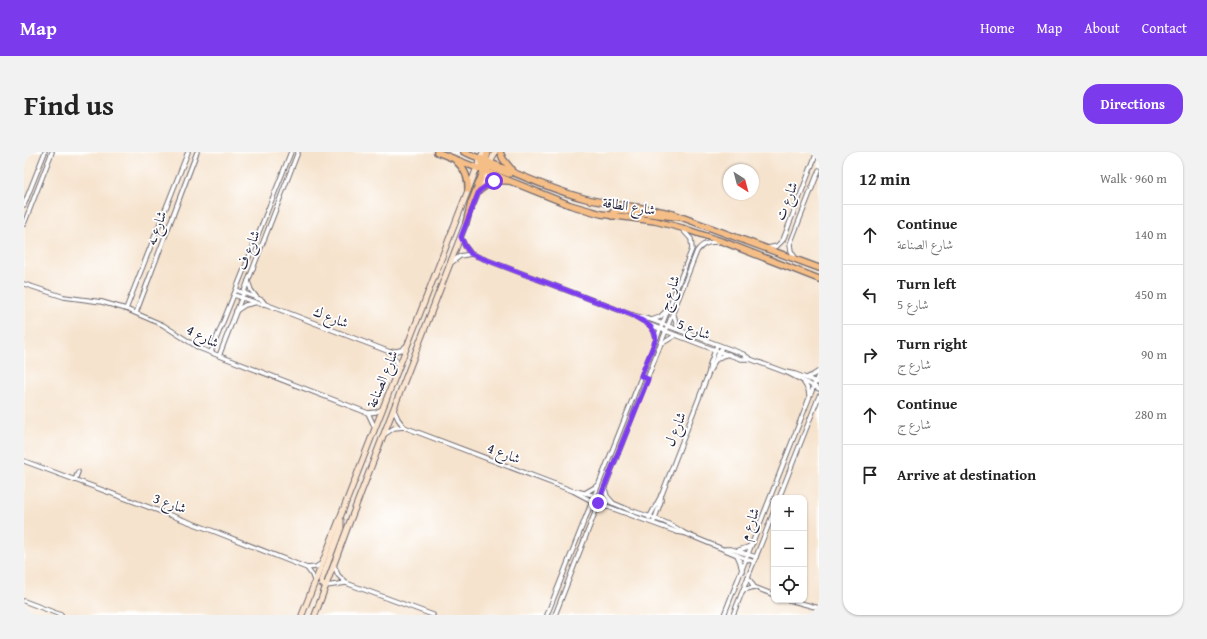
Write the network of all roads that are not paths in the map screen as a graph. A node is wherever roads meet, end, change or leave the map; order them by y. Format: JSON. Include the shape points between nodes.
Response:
{"nodes":[{"id":1,"x":45,"y":152,"type":"edge"},
{"id":2,"x":52,"y":152,"type":"edge"},
{"id":3,"x":188,"y":152,"type":"edge"},
{"id":4,"x":197,"y":152,"type":"edge"},
{"id":5,"x":291,"y":152,"type":"edge"},
{"id":6,"x":298,"y":152,"type":"edge"},
{"id":7,"x":436,"y":152,"type":"edge"},
{"id":8,"x":440,"y":152,"type":"edge"},
{"id":9,"x":464,"y":152,"type":"edge"},
{"id":10,"x":483,"y":152,"type":"edge"},
{"id":11,"x":488,"y":152,"type":"edge"},
{"id":12,"x":495,"y":152,"type":"edge"},
{"id":13,"x":500,"y":152,"type":"edge"},
{"id":14,"x":817,"y":152,"type":"edge"},
{"id":15,"x":453,"y":158,"type":"junction"},
{"id":16,"x":484,"y":165,"type":"junction"},
{"id":17,"x":819,"y":170,"type":"edge"},
{"id":18,"x":516,"y":173,"type":"junction"},
{"id":19,"x":808,"y":175,"type":"junction"},
{"id":20,"x":816,"y":178,"type":"junction"},
{"id":21,"x":512,"y":181,"type":"junction"},
{"id":22,"x":540,"y":182,"type":"junction"},
{"id":23,"x":468,"y":190,"type":"junction"},
{"id":24,"x":479,"y":191,"type":"junction"},
{"id":25,"x":171,"y":194,"type":"junction"},
{"id":26,"x":179,"y":197,"type":"junction"},
{"id":27,"x":271,"y":201,"type":"junction"},
{"id":28,"x":278,"y":203,"type":"junction"},
{"id":29,"x":24,"y":205,"type":"edge"},
{"id":30,"x":612,"y":216,"type":"junction"},
{"id":31,"x":685,"y":217,"type":"junction"},
{"id":32,"x":466,"y":223,"type":"junction"},
{"id":33,"x":24,"y":224,"type":"edge"},
{"id":34,"x":682,"y":228,"type":"junction"},
{"id":35,"x":461,"y":237,"type":"junction"},
{"id":36,"x":724,"y":242,"type":"junction"},
{"id":37,"x":767,"y":248,"type":"junction"},
{"id":38,"x":471,"y":254,"type":"junction"},
{"id":39,"x":797,"y":260,"type":"junction"},
{"id":40,"x":451,"y":263,"type":"junction"},
{"id":41,"x":819,"y":268,"type":"edge"},
{"id":42,"x":796,"y":270,"type":"junction"},
{"id":43,"x":819,"y":276,"type":"edge"},
{"id":44,"x":819,"y":279,"type":"edge"},
{"id":45,"x":248,"y":280,"type":"junction"},
{"id":46,"x":679,"y":280,"type":"junction"},
{"id":47,"x":685,"y":281,"type":"junction"},
{"id":48,"x":25,"y":283,"type":"edge"},
{"id":49,"x":236,"y":290,"type":"junction"},
{"id":50,"x":234,"y":295,"type":"junction"},
{"id":51,"x":242,"y":295,"type":"junction"},
{"id":52,"x":257,"y":301,"type":"junction"},
{"id":53,"x":126,"y":309,"type":"junction"},
{"id":54,"x":668,"y":309,"type":"junction"},
{"id":55,"x":235,"y":311,"type":"junction"},
{"id":56,"x":136,"y":313,"type":"junction"},
{"id":57,"x":674,"y":314,"type":"junction"},
{"id":58,"x":632,"y":315,"type":"junction"},
{"id":59,"x":652,"y":320,"type":"junction"},
{"id":60,"x":662,"y":324,"type":"junction"},
{"id":61,"x":650,"y":325,"type":"junction"},
{"id":62,"x":660,"y":329,"type":"junction"},
{"id":63,"x":668,"y":329,"type":"junction"},
{"id":64,"x":680,"y":331,"type":"junction"},
{"id":65,"x":677,"y":335,"type":"junction"},
{"id":66,"x":656,"y":339,"type":"junction"},
{"id":67,"x":409,"y":343,"type":"junction"},
{"id":68,"x":662,"y":344,"type":"junction"},
{"id":69,"x":717,"y":344,"type":"junction"},
{"id":70,"x":704,"y":345,"type":"junction"},
{"id":71,"x":722,"y":346,"type":"junction"},
{"id":72,"x":715,"y":350,"type":"junction"},
{"id":73,"x":720,"y":351,"type":"junction"},
{"id":74,"x":211,"y":352,"type":"junction"},
{"id":75,"x":390,"y":352,"type":"junction"},
{"id":76,"x":729,"y":354,"type":"junction"},
{"id":77,"x":219,"y":356,"type":"junction"},
{"id":78,"x":712,"y":357,"type":"junction"},
{"id":79,"x":750,"y":359,"type":"junction"},
{"id":80,"x":716,"y":361,"type":"junction"},
{"id":81,"x":397,"y":371,"type":"junction"},
{"id":82,"x":709,"y":372,"type":"junction"},
{"id":83,"x":819,"y":372,"type":"edge"},
{"id":84,"x":641,"y":376,"type":"junction"},
{"id":85,"x":648,"y":379,"type":"junction"},
{"id":86,"x":804,"y":380,"type":"junction"},
{"id":87,"x":817,"y":383,"type":"edge"},
{"id":88,"x":813,"y":387,"type":"junction"},
{"id":89,"x":819,"y":389,"type":"edge"},
{"id":90,"x":819,"y":396,"type":"edge"},
{"id":91,"x":809,"y":398,"type":"junction"},
{"id":92,"x":383,"y":408,"type":"junction"},
{"id":93,"x":394,"y":410,"type":"junction"},
{"id":94,"x":368,"y":413,"type":"junction"},
{"id":95,"x":623,"y":420,"type":"junction"},
{"id":96,"x":630,"y":423,"type":"junction"},
{"id":97,"x":404,"y":427,"type":"junction"},
{"id":98,"x":375,"y":429,"type":"junction"},
{"id":99,"x":796,"y":430,"type":"junction"},
{"id":100,"x":805,"y":433,"type":"junction"},
{"id":101,"x":385,"y":434,"type":"junction"},
{"id":102,"x":24,"y":461,"type":"edge"},
{"id":103,"x":78,"y":472,"type":"dead end"},
{"id":104,"x":75,"y":480,"type":"junction"},
{"id":105,"x":599,"y":484,"type":"junction"},
{"id":106,"x":605,"y":488,"type":"junction"},
{"id":107,"x":662,"y":494,"type":"junction"},
{"id":108,"x":584,"y":495,"type":"junction"},
{"id":109,"x":780,"y":495,"type":"edge"},
{"id":110,"x":594,"y":496,"type":"junction"},
{"id":111,"x":600,"y":498,"type":"junction"},
{"id":112,"x":592,"y":501,"type":"junction"},
{"id":113,"x":598,"y":503,"type":"junction"},
{"id":114,"x":613,"y":503,"type":"junction"},
{"id":115,"x":610,"y":507,"type":"junction"},
{"id":116,"x":588,"y":509,"type":"junction"},
{"id":117,"x":766,"y":510,"type":"junction"},
{"id":118,"x":771,"y":511,"type":"edge"},
{"id":119,"x":594,"y":513,"type":"junction"},
{"id":120,"x":341,"y":517,"type":"junction"},
{"id":121,"x":650,"y":517,"type":"junction"},
{"id":122,"x":771,"y":520,"type":"edge"},
{"id":123,"x":654,"y":521,"type":"junction"},
{"id":124,"x":648,"y":522,"type":"junction"},
{"id":125,"x":754,"y":542,"type":"junction"},
{"id":126,"x":724,"y":548,"type":"junction"},
{"id":127,"x":738,"y":551,"type":"junction"},
{"id":128,"x":748,"y":554,"type":"junction"},
{"id":129,"x":737,"y":555,"type":"junction"},
{"id":130,"x":756,"y":557,"type":"junction"},
{"id":131,"x":747,"y":559,"type":"junction"},
{"id":132,"x":754,"y":562,"type":"junction"},
{"id":133,"x":323,"y":563,"type":"junction"},
{"id":134,"x":334,"y":564,"type":"junction"},
{"id":135,"x":307,"y":568,"type":"junction"},
{"id":136,"x":742,"y":572,"type":"junction"},
{"id":137,"x":748,"y":577,"type":"junction"},
{"id":138,"x":315,"y":583,"type":"junction"},
{"id":139,"x":346,"y":583,"type":"junction"},
{"id":140,"x":326,"y":586,"type":"junction"},
{"id":141,"x":754,"y":587,"type":"junction"},
{"id":142,"x":743,"y":590,"type":"junction"},
{"id":143,"x":771,"y":594,"type":"edge"},
{"id":144,"x":24,"y":601,"type":"edge"},
{"id":145,"x":800,"y":603,"type":"edge"},
{"id":146,"x":819,"y":608,"type":"edge"},
{"id":147,"x":61,"y":615,"type":"edge"},
{"id":148,"x":302,"y":615,"type":"edge"},
{"id":149,"x":315,"y":615,"type":"edge"},
{"id":150,"x":433,"y":615,"type":"edge"},
{"id":151,"x":547,"y":615,"type":"edge"},
{"id":152,"x":555,"y":615,"type":"edge"},
{"id":153,"x":724,"y":615,"type":"edge"},
{"id":154,"x":733,"y":615,"type":"edge"}],
"edges":[{"from":1,"to":29,"type":"street"},
{"from":2,"to":33,"type":"street"},
{"from":3,"to":25,"type":"street","name":"شارع ـه"},
{"from":4,"to":26,"type":"street","name":"شارع ـه"},
{"from":5,"to":27,"type":"street","name":"شارع ف"},
{"from":6,"to":28,"type":"street","name":"شارع ف"},
{"from":7,"to":15,"type":"main road","name":"شارع الطاقة"},
{"from":8,"to":16,"type":"main road"},
{"from":9,"to":16,"type":"main road","name":"شارع الطاقة"},
{"from":10,"to":16,"type":"street","name":"شارع الصناعة"},
{"from":11,"to":16,"type":"main road"},
{"from":12,"to":16,"type":"street","name":"شارع الصناعة"},
{"from":13,"to":18,"type":"main road","via":[[506,164]]},
{"from":14,"to":19,"type":"street","name":"شارع ت"},
{"from":15,"to":16,"type":"main road","name":"شارع الطاقة"},
{"from":15,"to":23,"type":"main road","via":[[466,174]]},
{"from":16,"to":18,"type":"main road","name":"شارع الطاقة"},
{"from":16,"to":21,"type":"main road","name":"شارع الطاقة"},
{"from":16,"to":22,"type":"main road","via":[[525,180]]},
{"from":16,"to":23,"type":"street","name":"شارع الصناعة"},
{"from":16,"to":24,"type":"street","name":"شارع الصناعة"},
{"from":16,"to":32,"type":"main road"},
{"from":17,"to":20,"type":"street","name":"شارع ت"},
{"from":18,"to":22,"type":"main road","name":"شارع الطاقة"},
{"from":19,"to":20,"type":"street"},
{"from":19,"to":37,"type":"street","name":"شارع ت","via":[[784,240],[777,246]]},
{"from":20,"to":39,"type":"street","name":"شارع ت","via":[[790,244],[792,255]]},
{"from":21,"to":24,"type":"main road","via":[[494,181]]},
{"from":21,"to":30,"type":"main road","name":"شارع الطاقة","via":[[570,205]]},
{"from":22,"to":31,"type":"main road","name":"شارع الطاقة","via":[[585,198]]},
{"from":23,"to":67,"type":"street","name":"شارع الصناعة"},
{"from":24,"to":32,"type":"street","name":"شارع الصناعة"},
{"from":25,"to":26,"type":"street"},
{"from":25,"to":53,"type":"street","name":"شارع ـه"},
{"from":26,"to":56,"type":"street","name":"شارع ـه"},
{"from":27,"to":28,"type":"street"},
{"from":27,"to":49,"type":"street","name":"شارع ف"},
{"from":28,"to":45,"type":"street","name":"شارع ف"},
{"from":30,"to":31,"type":"main road","via":[[613,212],[618,210]]},
{"from":30,"to":34,"type":"main road","name":"شارع الطاقة"},
{"from":31,"to":37,"type":"main road","name":"شارع الطاقة"},
{"from":32,"to":35,"type":"street","name":"شارع الصناعة"},
{"from":34,"to":36,"type":"main road","name":"شارع الطاقة"},
{"from":34,"to":46,"type":"street","name":"شارع ج","via":[[689,236],[692,249]]},
{"from":35,"to":38,"type":"street"},
{"from":35,"to":40,"type":"street","name":"شارع الصناعة"},
{"from":36,"to":42,"type":"main road","name":"شارع الطاقة"},
{"from":36,"to":47,"type":"street","name":"شارع ج","via":[[712,242],[697,251]]},
{"from":37,"to":39,"type":"main road","name":"شارع الطاقة"},
{"from":38,"to":40,"type":"street","via":[[460,256]]},
{"from":38,"to":58,"type":"street","name":"شارع 5"},
{"from":39,"to":41,"type":"main road","name":"شارع الطاقة"},
{"from":40,"to":93,"type":"street","name":"شارع الصناعة"},
{"from":42,"to":43,"type":"main road"},
{"from":42,"to":44,"type":"main road","name":"شارع الطاقة"},
{"from":45,"to":51,"type":"street","name":"شارع ف"},
{"from":45,"to":52,"type":"street"},
{"from":46,"to":47,"type":"street"},
{"from":46,"to":54,"type":"street","name":"شارع ج"},
{"from":47,"to":57,"type":"street","name":"شارع ج"},
{"from":48,"to":53,"type":"street","name":"شارع 4","via":[[64,297],[102,302]]},
{"from":49,"to":50,"type":"street","name":"شارع ف"},
{"from":49,"to":51,"type":"street","name":"شارع ك"},
{"from":50,"to":51,"type":"street","name":"شارع ك"},
{"from":50,"to":74,"type":"street","name":"شارع ف"},
{"from":51,"to":52,"type":"street","name":"شارع ك"},
{"from":51,"to":55,"type":"street","name":"شارع ف"},
{"from":52,"to":55,"type":"street"},
{"from":52,"to":75,"type":"street","name":"شارع ك"},
{"from":53,"to":56,"type":"street","name":"شارع 4"},
{"from":54,"to":59,"type":"street","via":[[660,317]]},
{"from":54,"to":60,"type":"street","name":"شارع ج"},
{"from":55,"to":77,"type":"street","name":"شارع ف"},
{"from":56,"to":74,"type":"street","name":"شارع 4"},
{"from":57,"to":63,"type":"street","name":"شارع ج"},
{"from":57,"to":64,"type":"street"},
{"from":58,"to":59,"type":"street","name":"شارع 5"},
{"from":58,"to":61,"type":"street","name":"شارع 5"},
{"from":59,"to":60,"type":"street","name":"شارع 5"},
{"from":60,"to":62,"type":"street","name":"شارع ج"},
{"from":60,"to":63,"type":"street","name":"شارع 5"},
{"from":61,"to":62,"type":"street","name":"شارع 5"},
{"from":61,"to":66,"type":"street"},
{"from":62,"to":63,"type":"street","name":"شارع 5"},
{"from":62,"to":66,"type":"street","name":"شارع ج"},
{"from":63,"to":64,"type":"street","name":"شارع 5"},
{"from":63,"to":65,"type":"street","name":"شارع 5"},
{"from":63,"to":68,"type":"street","name":"شارع ج"},
{"from":64,"to":69,"type":"street","name":"شارع 5"},
{"from":65,"to":68,"type":"street"},
{"from":65,"to":70,"type":"street","name":"شارع 5"},
{"from":66,"to":84,"type":"street","name":"شارع ج"},
{"from":67,"to":75,"type":"street","via":[[401,350]]},
{"from":67,"to":81,"type":"street","name":"شارع الصناعة"},
{"from":68,"to":85,"type":"street","name":"شارع ج"},
{"from":69,"to":71,"type":"street","name":"شارع 5"},
{"from":69,"to":72,"type":"street","name":"شارع ل"},
{"from":70,"to":72,"type":"street","name":"شارع 5"},
{"from":70,"to":78,"type":"street","via":[[710,350]]},
{"from":71,"to":73,"type":"street","name":"شارع ل"},
{"from":71,"to":79,"type":"street","name":"شارع 5"},
{"from":72,"to":73,"type":"street","name":"شارع 5"},
{"from":72,"to":78,"type":"street","name":"شارع ل"},
{"from":73,"to":76,"type":"street","name":"شارع 5"},
{"from":73,"to":80,"type":"street","name":"شارع ل"},
{"from":74,"to":77,"type":"street","name":"شارع 4"},
{"from":75,"to":81,"type":"street","via":[[396,360]]},
{"from":76,"to":79,"type":"street","name":"شارع 5"},
{"from":76,"to":80,"type":"street"},
{"from":77,"to":94,"type":"street","name":"شارع 4"},
{"from":78,"to":82,"type":"street","name":"شارع ل"},
{"from":79,"to":86,"type":"street","name":"شارع 5"},
{"from":80,"to":82,"type":"street","name":"شارع ل"},
{"from":81,"to":92,"type":"street","name":"شارع الصناعة"},
{"from":82,"to":107,"type":"street","name":"شارع ل"},
{"from":83,"to":86,"type":"street"},
{"from":83,"to":87,"type":"street","name":"شارع م"},
{"from":84,"to":85,"type":"street"},
{"from":84,"to":95,"type":"street","name":"شارع ج"},
{"from":85,"to":96,"type":"street","name":"شارع ج"},
{"from":86,"to":87,"type":"street","name":"شارع 5"},
{"from":86,"to":88,"type":"street","name":"شارع 5"},
{"from":86,"to":91,"type":"street"},
{"from":87,"to":88,"type":"street","name":"شارع م"},
{"from":88,"to":89,"type":"street","name":"شارع 5"},
{"from":88,"to":91,"type":"street","name":"شارع م"},
{"from":90,"to":100,"type":"street","name":"شارع م"},
{"from":91,"to":99,"type":"street","name":"شارع م"},
{"from":92,"to":94,"type":"street"},
{"from":92,"to":98,"type":"street","name":"شارع الصناعة"},
{"from":93,"to":97,"type":"street"},
{"from":93,"to":101,"type":"street","name":"شارع الصناعة"},
{"from":94,"to":98,"type":"street"},
{"from":95,"to":96,"type":"street"},
{"from":95,"to":105,"type":"street","name":"شارع ج"},
{"from":96,"to":106,"type":"street","name":"شارع ج"},
{"from":97,"to":101,"type":"street","via":[[394,428]]},
{"from":97,"to":108,"type":"street","name":"شارع 4"},
{"from":98,"to":120,"type":"street","name":"شارع الصناعة"},
{"from":99,"to":100,"type":"street"},
{"from":99,"to":117,"type":"street","name":"شارع م"},
{"from":100,"to":109,"type":"street","name":"شارع م"},
{"from":101,"to":134,"type":"street","name":"شارع الصناعة"},
{"from":102,"to":104,"type":"street","name":"شارع 3"},
{"from":103,"to":104,"type":"street"},
{"from":104,"to":135,"type":"street","name":"شارع 3"},
{"from":105,"to":108,"type":"street"},
{"from":105,"to":110,"type":"street","name":"شارع ج"},
{"from":106,"to":111,"type":"street","name":"شارع ج"},
{"from":106,"to":114,"type":"street"},
{"from":107,"to":121,"type":"street","name":"شارع ل"},
{"from":107,"to":123,"type":"street","name":"شارع ل"},
{"from":108,"to":110,"type":"street","name":"شارع 4"},
{"from":108,"to":112,"type":"street","name":"شارع 4"},
{"from":108,"to":116,"type":"street"},
{"from":110,"to":111,"type":"street","name":"شارع 4"},
{"from":110,"to":112,"type":"street","name":"شارع ج"},
{"from":111,"to":113,"type":"street","name":"شارع ج"},
{"from":111,"to":114,"type":"street","name":"شارع 4"},
{"from":112,"to":113,"type":"street","name":"شارع 4"},
{"from":112,"to":116,"type":"street","name":"شارع ج"},
{"from":113,"to":115,"type":"street","name":"شارع 4"},
{"from":113,"to":119,"type":"street","name":"شارع ج"},
{"from":114,"to":121,"type":"street","name":"شارع 4"},
{"from":115,"to":119,"type":"street"},
{"from":115,"to":124,"type":"street","name":"شارع 4"},
{"from":116,"to":151,"type":"street","name":"شارع ج"},
{"from":117,"to":118,"type":"street"},
{"from":117,"to":125,"type":"street","name":"شارع م"},
{"from":119,"to":152,"type":"street","name":"شارع ج"},
{"from":120,"to":133,"type":"street","name":"شارع الصناعة"},
{"from":120,"to":140,"type":"street","via":[[341,528],[321,581]]},
{"from":121,"to":123,"type":"street","name":"شارع 4"},
{"from":121,"to":124,"type":"street","name":"شارع ل"},
{"from":122,"to":130,"type":"street","name":"شارع م"},
{"from":123,"to":124,"type":"street","name":"شارع 4"},
{"from":123,"to":126,"type":"street","name":"شارع 4"},
{"from":125,"to":127,"type":"street"},
{"from":125,"to":128,"type":"street","name":"شارع م"},
{"from":126,"to":127,"type":"street","name":"شارع 4"},
{"from":126,"to":129,"type":"street","name":"شارع 4"},
{"from":127,"to":128,"type":"street","name":"شارع 4"},
{"from":128,"to":130,"type":"street","name":"شارع 4"},
{"from":128,"to":131,"type":"street","name":"شارع م"},
{"from":129,"to":131,"type":"street","name":"شارع 4"},
{"from":129,"to":136,"type":"street"},
{"from":130,"to":132,"type":"street","name":"شارع م"},
{"from":131,"to":132,"type":"street","name":"شارع 4"},
{"from":131,"to":136,"type":"street","name":"شارع م"},
{"from":132,"to":137,"type":"street","name":"شارع م"},
{"from":133,"to":135,"type":"street"},
{"from":133,"to":138,"type":"street","name":"شارع الصناعة"},
{"from":134,"to":139,"type":"street","via":[[338,575]]},
{"from":134,"to":140,"type":"street","name":"شارع الصناعة"},
{"from":135,"to":138,"type":"street"},
{"from":136,"to":153,"type":"street","name":"شارع م"},
{"from":137,"to":141,"type":"street"},
{"from":137,"to":142,"type":"street","name":"شارع م"},
{"from":138,"to":148,"type":"street","name":"شارع الصناعة"},
{"from":139,"to":140,"type":"street"},
{"from":139,"to":150,"type":"street"},
{"from":140,"to":149,"type":"street","name":"شارع الصناعة"},
{"from":141,"to":142,"type":"street"},
{"from":141,"to":143,"type":"street"},
{"from":142,"to":154,"type":"street","name":"شارع م"},
{"from":144,"to":147,"type":"street"},
{"from":145,"to":146,"type":"street"}]}
